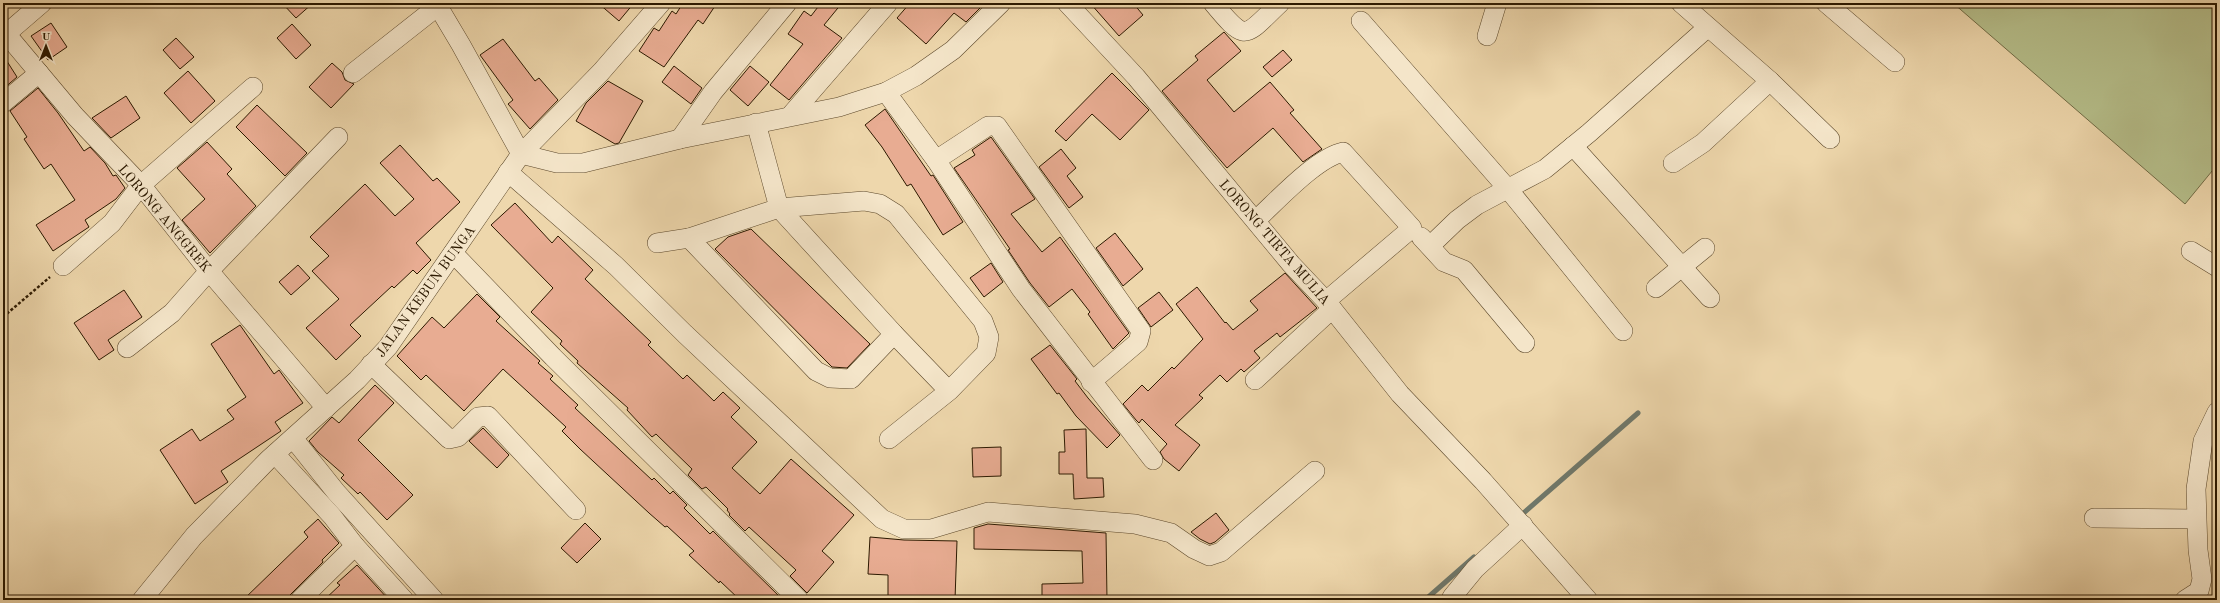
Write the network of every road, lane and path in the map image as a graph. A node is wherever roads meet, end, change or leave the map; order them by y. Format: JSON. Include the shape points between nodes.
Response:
{"nodes":[{"id":1,"x":42,"y":3,"type":"edge"},
{"id":2,"x":661,"y":3,"type":"edge"},
{"id":3,"x":787,"y":3,"type":"edge"},
{"id":4,"x":888,"y":3,"type":"edge"},
{"id":5,"x":1001,"y":3,"type":"edge"},
{"id":6,"x":1067,"y":3,"type":"edge"},
{"id":7,"x":1212,"y":3,"type":"edge"},
{"id":8,"x":1280,"y":3,"type":"edge"},
{"id":9,"x":1497,"y":3,"type":"edge"},
{"id":10,"x":1680,"y":3,"type":"edge"},
{"id":11,"x":1826,"y":3,"type":"edge"},
{"id":12,"x":437,"y":5,"type":"edge"},
{"id":13,"x":1361,"y":21,"type":"dead end"},
{"id":14,"x":1707,"y":28,"type":"junction"},
{"id":15,"x":5,"y":32,"type":"edge"},
{"id":16,"x":1487,"y":36,"type":"dead end"},
{"id":17,"x":1895,"y":62,"type":"dead end"},
{"id":18,"x":353,"y":73,"type":"dead end"},
{"id":19,"x":38,"y":74,"type":"junction"},
{"id":20,"x":1770,"y":81,"type":"junction"},
{"id":21,"x":253,"y":87,"type":"dead end"},
{"id":22,"x":886,"y":92,"type":"junction"},
{"id":23,"x":3,"y":103,"type":"edge"},
{"id":24,"x":790,"y":116,"type":"junction"},
{"id":25,"x":756,"y":123,"type":"junction"},
{"id":26,"x":338,"y":138,"type":"dead end"},
{"id":27,"x":1830,"y":138,"type":"dead end"},
{"id":28,"x":680,"y":139,"type":"junction"},
{"id":29,"x":1573,"y":146,"type":"junction"},
{"id":30,"x":521,"y":154,"type":"junction"},
{"id":31,"x":936,"y":160,"type":"junction"},
{"id":32,"x":1673,"y":164,"type":"dead end"},
{"id":33,"x":508,"y":172,"type":"junction"},
{"id":34,"x":141,"y":185,"type":"junction"},
{"id":35,"x":1508,"y":189,"type":"junction"},
{"id":36,"x":779,"y":208,"type":"junction"},
{"id":37,"x":1256,"y":220,"type":"junction"},
{"id":38,"x":1412,"y":228,"type":"junction"},
{"id":39,"x":689,"y":238,"type":"junction"},
{"id":40,"x":657,"y":243,"type":"dead end"},
{"id":41,"x":1430,"y":246,"type":"junction"},
{"id":42,"x":1705,"y":248,"type":"dead end"},
{"id":43,"x":2191,"y":251,"type":"dead end"},
{"id":44,"x":453,"y":253,"type":"junction"},
{"id":45,"x":62,"y":266,"type":"joint"},
{"id":46,"x":1682,"y":267,"type":"junction"},
{"id":47,"x":2217,"y":268,"type":"edge"},
{"id":48,"x":209,"y":271,"type":"junction"},
{"id":49,"x":1656,"y":288,"type":"dead end"},
{"id":50,"x":1710,"y":298,"type":"dead end"},
{"id":51,"x":1329,"y":305,"type":"junction"},
{"id":52,"x":3,"y":317,"type":"edge"},
{"id":53,"x":1623,"y":331,"type":"dead end"},
{"id":54,"x":894,"y":334,"type":"junction"},
{"id":55,"x":1525,"y":343,"type":"dead end"},
{"id":56,"x":127,"y":348,"type":"dead end"},
{"id":57,"x":371,"y":364,"type":"junction"},
{"id":58,"x":1255,"y":380,"type":"dead end"},
{"id":59,"x":1091,"y":382,"type":"junction"},
{"id":60,"x":949,"y":391,"type":"junction"},
{"id":61,"x":326,"y":408,"type":"junction"},
{"id":62,"x":2217,"y":412,"type":"edge"},
{"id":63,"x":293,"y":438,"type":"junction"},
{"id":64,"x":890,"y":439,"type":"dead end"},
{"id":65,"x":275,"y":454,"type":"junction"},
{"id":66,"x":1153,"y":460,"type":"dead end"},
{"id":67,"x":1314,"y":471,"type":"dead end"},
{"id":68,"x":576,"y":510,"type":"dead end"},
{"id":69,"x":2094,"y":518,"type":"dead end"},
{"id":70,"x":1517,"y":519,"type":"junction"},
{"id":71,"x":2196,"y":519,"type":"junction"},
{"id":72,"x":355,"y":546,"type":"junction"},
{"id":73,"x":142,"y":600,"type":"edge"},
{"id":74,"x":300,"y":600,"type":"edge"},
{"id":75,"x":404,"y":600,"type":"edge"},
{"id":76,"x":434,"y":600,"type":"edge"},
{"id":77,"x":799,"y":600,"type":"edge"},
{"id":78,"x":1452,"y":600,"type":"edge"},
{"id":79,"x":1588,"y":600,"type":"edge"},
{"id":80,"x":2185,"y":600,"type":"edge"}],
"edges":[{"from":1,"to":15,"type":"street"},
{"from":2,"to":30,"type":"street","name":"JALAN KEBUN BUNGA","via":[[601,72]]},
{"from":3,"to":28,"type":"street","via":[[713,92]]},
{"from":4,"to":24,"type":"street"},
{"from":5,"to":22,"type":"street","via":[[953,50],[916,76]]},
{"from":6,"to":37,"type":"street","name":"LORONG TIRTA MULIA","via":[[1136,77]]},
{"from":7,"to":8,"type":"street","via":[[1236,30],[1244,32],[1252,30]]},
{"from":9,"to":16,"type":"street"},
{"from":10,"to":14,"type":"street"},
{"from":11,"to":17,"type":"street"},
{"from":12,"to":18,"type":"street"},
{"from":12,"to":30,"type":"street"},
{"from":13,"to":35,"type":"street"},
{"from":14,"to":20,"type":"street"},
{"from":14,"to":29,"type":"street"},
{"from":15,"to":19,"type":"street","name":"LORONG ANGGREK"},
{"from":19,"to":23,"type":"street"},
{"from":19,"to":34,"type":"street","name":"LORONG ANGGREK"},
{"from":20,"to":27,"type":"street"},
{"from":20,"to":32,"type":"street","via":[[1703,143]]},
{"from":21,"to":34,"type":"street"},
{"from":22,"to":24,"type":"street","via":[[839,107]]},
{"from":22,"to":31,"type":"street"},
{"from":24,"to":25,"type":"street"},
{"from":25,"to":28,"type":"street"},
{"from":25,"to":36,"type":"street"},
{"from":26,"to":48,"type":"street"},
{"from":28,"to":30,"type":"street","via":[[583,163],[557,163]]},
{"from":29,"to":35,"type":"street","via":[[1545,169]]},
{"from":29,"to":46,"type":"street"},
{"from":30,"to":33,"type":"street","name":"JALAN KEBUN BUNGA"},
{"from":31,"to":59,"type":"street","via":[[1021,289]]},
{"from":31,"to":59,"type":"street","via":[[988,126],[997,126],[1142,331],[1138,342]]},
{"from":33,"to":44,"type":"street","name":"JALAN KEBUN BUNGA"},
{"from":33,"to":67,"type":"street","via":[[616,266],[882,519],[904,529],[931,529],[988,512],[1085,518],[1135,524],[1171,533],[1209,556],[1221,552]]},
{"from":34,"to":45,"type":"street","via":[[112,223]]},
{"from":34,"to":48,"type":"street","name":"LORONG ANGGREK"},
{"from":35,"to":41,"type":"street","via":[[1477,205]]},
{"from":35,"to":53,"type":"street"},
{"from":36,"to":39,"type":"street"},
{"from":36,"to":54,"type":"street"},
{"from":36,"to":60,"type":"street","via":[[864,201],[880,204],[896,214],[983,321],[989,337],[986,353]]},
{"from":37,"to":38,"type":"street","via":[[1325,159],[1343,152]]},
{"from":37,"to":51,"type":"street","name":"LORONG TIRTA MULIA","via":[[1291,264]]},
{"from":38,"to":41,"type":"street"},
{"from":38,"to":51,"type":"street"},
{"from":39,"to":40,"type":"street"},
{"from":39,"to":54,"type":"street","via":[[816,371],[830,378],[851,380]]},
{"from":41,"to":55,"type":"street","via":[[1449,265],[1464,270]]},
{"from":42,"to":46,"type":"street"},
{"from":43,"to":47,"type":"street"},
{"from":44,"to":57,"type":"street","name":"JALAN KEBUN BUNGA","via":[[392,341]]},
{"from":44,"to":77,"type":"street","via":[[553,357]]},
{"from":45,"to":52,"type":"path"},
{"from":46,"to":49,"type":"street"},
{"from":46,"to":50,"type":"street"},
{"from":48,"to":56,"type":"street","via":[[172,313]]},
{"from":48,"to":61,"type":"street","name":"LORONG ANGGREK"},
{"from":51,"to":58,"type":"street"},
{"from":51,"to":70,"type":"street","name":"LORONG TIRTA MULIA","via":[[1400,394]]},
{"from":54,"to":60,"type":"street"},
{"from":57,"to":61,"type":"street","name":"JALAN KEBUN BUNGA"},
{"from":57,"to":68,"type":"street","via":[[449,439],[458,437],[478,417],[488,416]]},
{"from":59,"to":66,"type":"street"},
{"from":60,"to":64,"type":"street"},
{"from":61,"to":63,"type":"street","name":"JALAN KEBUN BUNGA"},
{"from":62,"to":71,"type":"street","via":[[2203,441],[2196,490]]},
{"from":63,"to":65,"type":"street","name":"JALAN KEBUN BUNGA"},
{"from":63,"to":76,"type":"street","via":[[336,492]]},
{"from":65,"to":72,"type":"street","via":[[332,516]]},
{"from":65,"to":73,"type":"street","name":"JALAN KEBUN BUNGA","via":[[194,536]]},
{"from":69,"to":71,"type":"street"},
{"from":70,"to":78,"type":"street","via":[[1452,596]]},
{"from":70,"to":79,"type":"street","name":"LORONG TIRTA MULIA"},
{"from":71,"to":80,"type":"street","via":[[2202,579],[2199,591]]},
{"from":72,"to":74,"type":"street"},
{"from":72,"to":75,"type":"street"}]}
